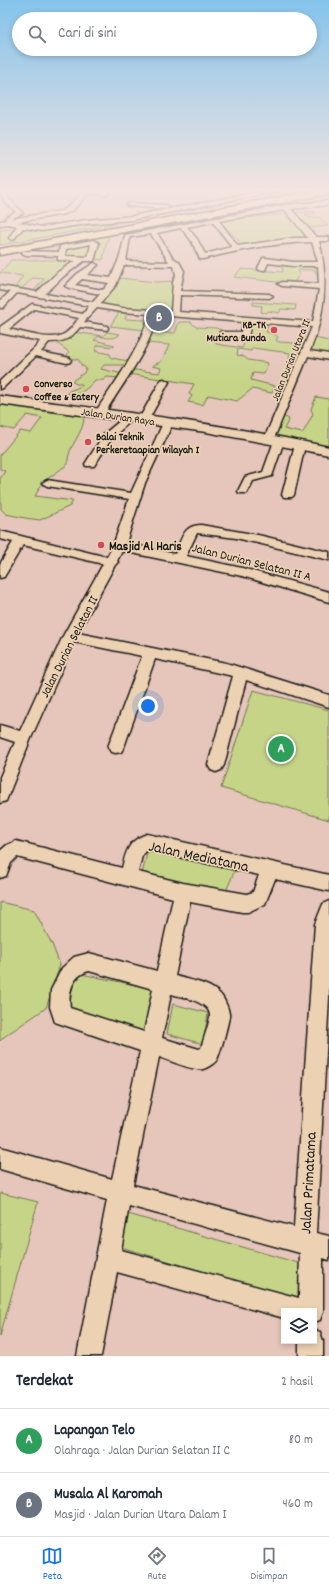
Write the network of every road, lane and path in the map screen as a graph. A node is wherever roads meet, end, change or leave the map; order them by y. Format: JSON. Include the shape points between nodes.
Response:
{"nodes":[{"id":1,"x":62,"y":254,"type":"edge"},
{"id":2,"x":92,"y":254,"type":"edge"},
{"id":3,"x":124,"y":254,"type":"edge"},
{"id":4,"x":167,"y":254,"type":"edge"},
{"id":5,"x":201,"y":254,"type":"edge"},
{"id":6,"x":214,"y":254,"type":"edge"},
{"id":7,"x":320,"y":254,"type":"edge"},
{"id":8,"x":82,"y":259,"type":"junction"},
{"id":9,"x":122,"y":263,"type":"junction"},
{"id":10,"x":176,"y":264,"type":"junction"},
{"id":11,"x":322,"y":264,"type":"junction"},
{"id":12,"x":94,"y":265,"type":"dead end"},
{"id":13,"x":262,"y":268,"type":"dead end"},
{"id":14,"x":326,"y":274,"type":"edge"},
{"id":15,"x":80,"y":276,"type":"junction"},
{"id":16,"x":114,"y":281,"type":"junction"},
{"id":17,"x":282,"y":284,"type":"dead end"},
{"id":18,"x":0,"y":288,"type":"edge"},
{"id":19,"x":324,"y":288,"type":"junction"},
{"id":20,"x":16,"y":290,"type":"junction"},
{"id":21,"x":106,"y":293,"type":"junction"},
{"id":22,"x":177,"y":293,"type":"junction"},
{"id":23,"x":40,"y":296,"type":"junction"},
{"id":24,"x":269,"y":296,"type":"dead end"},
{"id":25,"x":0,"y":306,"type":"edge"},
{"id":26,"x":32,"y":306,"type":"junction"},
{"id":27,"x":94,"y":306,"type":"junction"},
{"id":28,"x":153,"y":313,"type":"junction"},
{"id":29,"x":86,"y":315,"type":"junction"},
{"id":30,"x":175,"y":315,"type":"junction"},
{"id":31,"x":113,"y":316,"type":"dead end"},
{"id":32,"x":247,"y":320,"type":"junction"},
{"id":33,"x":78,"y":324,"type":"junction"},
{"id":34,"x":317,"y":325,"type":"junction"},
{"id":35,"x":104,"y":328,"type":"dead end"},
{"id":36,"x":1,"y":330,"type":"edge"},
{"id":37,"x":223,"y":334,"type":"dead end"},
{"id":38,"x":46,"y":339,"type":"junction"},
{"id":39,"x":34,"y":353,"type":"junction"},
{"id":40,"x":306,"y":353,"type":"junction"},
{"id":41,"x":329,"y":357,"type":"edge"},
{"id":42,"x":68,"y":360,"type":"dead end"},
{"id":43,"x":164,"y":382,"type":"dead end"},
{"id":44,"x":0,"y":386,"type":"edge"},
{"id":45,"x":0,"y":400,"type":"edge"},
{"id":46,"x":100,"y":413,"type":"junction"},
{"id":47,"x":130,"y":417,"type":"junction"},
{"id":48,"x":144,"y":419,"type":"junction"},
{"id":49,"x":168,"y":423,"type":"junction"},
{"id":50,"x":274,"y":440,"type":"junction"},
{"id":51,"x":300,"y":445,"type":"junction"},
{"id":52,"x":329,"y":451,"type":"edge"},
{"id":53,"x":90,"y":464,"type":"dead end"},
{"id":54,"x":47,"y":483,"type":"dead end"},
{"id":55,"x":243,"y":491,"type":"dead end"},
{"id":56,"x":288,"y":495,"type":"dead end"},
{"id":57,"x":135,"y":497,"type":"junction"},
{"id":58,"x":0,"y":535,"type":"edge"},
{"id":59,"x":20,"y":540,"type":"junction"},
{"id":60,"x":119,"y":546,"type":"junction"},
{"id":61,"x":329,"y":556,"type":"edge"},
{"id":62,"x":179,"y":559,"type":"junction"},
{"id":63,"x":112,"y":562,"type":"junction"},
{"id":64,"x":0,"y":574,"type":"edge"},
{"id":65,"x":329,"y":597,"type":"edge"},
{"id":66,"x":70,"y":636,"type":"junction"},
{"id":67,"x":150,"y":652,"type":"junction"},
{"id":68,"x":241,"y":673,"type":"junction"},
{"id":69,"x":329,"y":701,"type":"edge"},
{"id":70,"x":0,"y":731,"type":"edge"},
{"id":71,"x":24,"y":738,"type":"junction"},
{"id":72,"x":116,"y":747,"type":"dead end"},
{"id":73,"x":216,"y":765,"type":"dead end"},
{"id":74,"x":0,"y":796,"type":"edge"},
{"id":75,"x":0,"y":870,"type":"edge"},
{"id":76,"x":270,"y":870,"type":"junction"},
{"id":77,"x":128,"y":878,"type":"junction"},
{"id":78,"x":329,"y":882,"type":"edge"},
{"id":79,"x":183,"y":892,"type":"junction"},
{"id":80,"x":329,"y":910,"type":"edge"},
{"id":81,"x":164,"y":982,"type":"junction"},
{"id":82,"x":150,"y":1044,"type":"junction"},
{"id":83,"x":0,"y":1158,"type":"edge"},
{"id":84,"x":120,"y":1193,"type":"junction"},
{"id":85,"x":315,"y":1245,"type":"edge"},
{"id":86,"x":107,"y":1258,"type":"junction"},
{"id":87,"x":290,"y":1308,"type":"edge"},
{"id":88,"x":311,"y":1308,"type":"edge"},
{"id":89,"x":311,"y":1344,"type":"edge"},
{"id":90,"x":89,"y":1356,"type":"edge"},
{"id":91,"x":311,"y":1356,"type":"edge"}],
"edges":[{"from":1,"to":8,"type":"street","via":[[62,258]]},
{"from":2,"to":8,"type":"street","via":[[91,259]]},
{"from":3,"to":9,"type":"street"},
{"from":4,"to":10,"type":"street"},
{"from":5,"to":6,"type":"street","via":[[202,257]]},
{"from":7,"to":11,"type":"street","name":"Jalan Durian Utara II"},
{"from":8,"to":23,"type":"street","via":[[61,274]]},
{"from":9,"to":10,"type":"street"},
{"from":9,"to":16,"type":"street"},
{"from":10,"to":22,"type":"street","via":[[181,274],[177,282]]},
{"from":11,"to":13,"type":"street","via":[[293,264],[266,260]]},
{"from":11,"to":14,"type":"street","name":"Jalan Durian Utara II"},
{"from":12,"to":15,"type":"street"},
{"from":14,"to":19,"type":"street","name":"Jalan Durian Utara II"},
{"from":15,"to":16,"type":"street"},
{"from":15,"to":21,"type":"street","via":[[69,286]]},
{"from":16,"to":21,"type":"street"},
{"from":17,"to":19,"type":"street"},
{"from":18,"to":20,"type":"street"},
{"from":19,"to":34,"type":"street","name":"Jalan Durian Utara II"},
{"from":20,"to":23,"type":"street"},
{"from":20,"to":25,"type":"street"},
{"from":21,"to":27,"type":"street"},
{"from":22,"to":24,"type":"street"},
{"from":22,"to":30,"type":"street"},
{"from":23,"to":26,"type":"street"},
{"from":23,"to":27,"type":"street"},
{"from":26,"to":29,"type":"street"},
{"from":26,"to":36,"type":"street"},
{"from":27,"to":28,"type":"street"},
{"from":27,"to":29,"type":"street"},
{"from":28,"to":30,"type":"street"},
{"from":28,"to":46,"type":"street","via":[[150,327],[140,348]]},
{"from":29,"to":31,"type":"street"},
{"from":29,"to":33,"type":"street"},
{"from":30,"to":32,"type":"street"},
{"from":32,"to":34,"type":"street"},
{"from":32,"to":37,"type":"street","via":[[245,335]]},
{"from":33,"to":35,"type":"street"},
{"from":33,"to":38,"type":"street","via":[[62,339]]},
{"from":34,"to":40,"type":"street","name":"Jalan Durian Utara II"},
{"from":36,"to":38,"type":"street"},
{"from":38,"to":39,"type":"street"},
{"from":39,"to":42,"type":"street"},
{"from":39,"to":44,"type":"street"},
{"from":40,"to":41,"type":"street"},
{"from":40,"to":50,"type":"street","name":"Jalan Durian Utara II"},
{"from":43,"to":48,"type":"street"},
{"from":45,"to":46,"type":"main road","name":"Jalan Durian Raya"},
{"from":46,"to":47,"type":"main road","name":"Jalan Durian Raya"},
{"from":47,"to":48,"type":"main road","name":"Jalan Durian Raya"},
{"from":47,"to":53,"type":"street","via":[[108,436]]},
{"from":48,"to":49,"type":"main road","name":"Jalan Durian Raya"},
{"from":49,"to":50,"type":"main road","name":"Jalan Durian Raya"},
{"from":49,"to":57,"type":"street","name":"Jalan Durian Selatan II"},
{"from":50,"to":51,"type":"main road","name":"Jalan Durian Raya"},
{"from":50,"to":55,"type":"street","name":"Jalan Durian Utara II","via":[[268,474],[249,479]]},
{"from":51,"to":52,"type":"main road","name":"Jalan Durian Raya"},
{"from":51,"to":56,"type":"street"},
{"from":54,"to":57,"type":"street"},
{"from":57,"to":60,"type":"street","name":"Jalan Durian Selatan II"},
{"from":58,"to":59,"type":"street"},
{"from":59,"to":63,"type":"street"},
{"from":59,"to":64,"type":"street"},
{"from":60,"to":62,"type":"street","name":"Jalan Durian Selatan II A"},
{"from":60,"to":63,"type":"street","name":"Jalan Durian Selatan II"},
{"from":61,"to":62,"type":"street","via":[[197,528],[192,531]]},
{"from":62,"to":65,"type":"street","name":"Jalan Durian Selatan II A","via":[[249,574]]},
{"from":63,"to":66,"type":"street","name":"Jalan Durian Selatan II"},
{"from":66,"to":67,"type":"street"},
{"from":66,"to":71,"type":"street","name":"Jalan Durian Selatan II"},
{"from":67,"to":68,"type":"street"},
{"from":67,"to":72,"type":"street"},
{"from":68,"to":69,"type":"street"},
{"from":68,"to":73,"type":"street"},
{"from":70,"to":71,"type":"street"},
{"from":71,"to":74,"type":"street","name":"Jalan Durian Selatan II"},
{"from":75,"to":77,"type":"street","via":[[7,855],[16,849]]},
{"from":76,"to":77,"type":"street","name":"Jalan Mediatama","via":[[144,842],[139,846]]},
{"from":76,"to":78,"type":"street","name":"Jalan Mediatama"},
{"from":76,"to":79,"type":"street","via":[[259,898],[248,903]]},
{"from":77,"to":79,"type":"street"},
{"from":79,"to":81,"type":"street"},
{"from":80,"to":85,"type":"street","name":"Jalan Primatama","via":[[324,924]]},
{"from":81,"to":82,"type":"street"},
{"from":81,"to":82,"type":"street","via":[[210,998],[219,1009],[219,1020],[209,1054],[202,1060]]},
{"from":81,"to":82,"type":"street","via":[[89,962],[73,970],[60,989],[60,1011],[64,1017]]},
{"from":82,"to":84,"type":"street"},
{"from":83,"to":84,"type":"street","name":"Jalan Primatama"},
{"from":84,"to":85,"type":"street","name":"Jalan Primatama"},
{"from":84,"to":86,"type":"street"},
{"from":85,"to":88,"type":"street","name":"Jalan Primatama"},
{"from":86,"to":87,"type":"street"},
{"from":86,"to":90,"type":"street"},
{"from":89,"to":91,"type":"street"}]}
